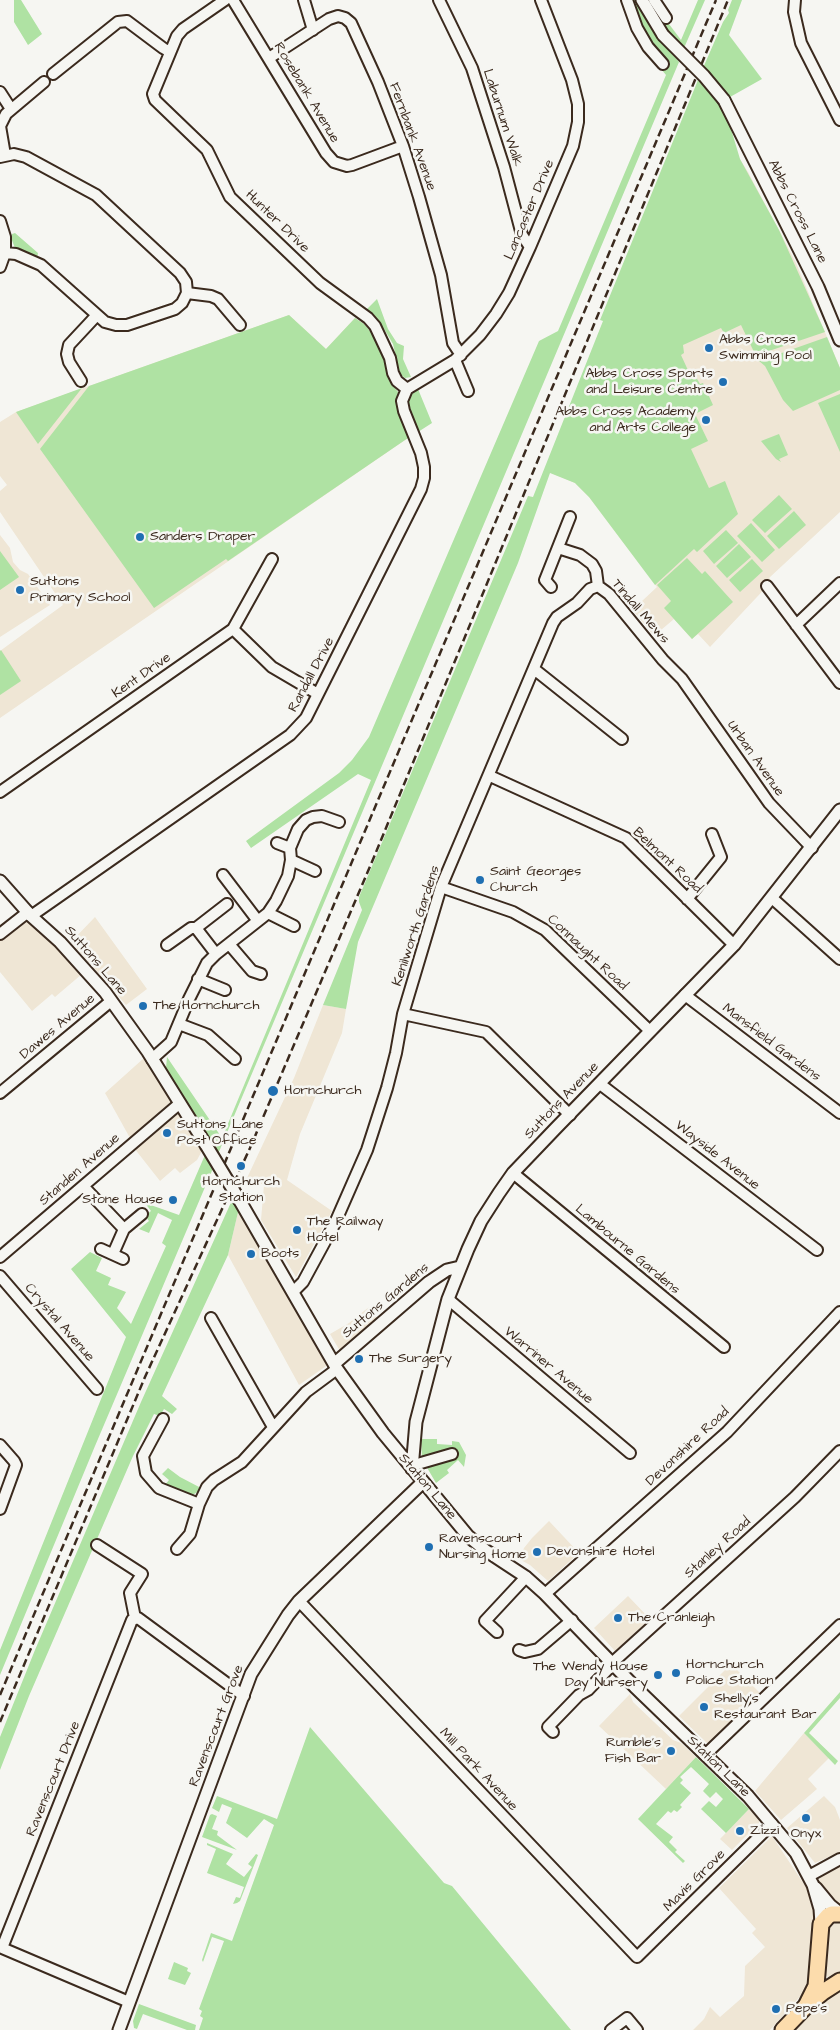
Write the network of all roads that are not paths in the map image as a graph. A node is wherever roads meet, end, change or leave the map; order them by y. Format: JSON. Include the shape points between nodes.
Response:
{"nodes":[{"id":1,"x":225,"y":0,"type":"edge"},
{"id":2,"x":233,"y":0,"type":"edge"},
{"id":3,"x":304,"y":0,"type":"edge"},
{"id":4,"x":439,"y":0,"type":"edge"},
{"id":5,"x":541,"y":0,"type":"edge"},
{"id":6,"x":627,"y":0,"type":"edge"},
{"id":7,"x":642,"y":0,"type":"edge"},
{"id":8,"x":654,"y":0,"type":"edge"},
{"id":9,"x":795,"y":0,"type":"edge"},
{"id":10,"x":666,"y":18,"type":"dead end"},
{"id":11,"x":313,"y":30,"type":"junction"},
{"id":12,"x":170,"y":52,"type":"junction"},
{"id":13,"x":269,"y":58,"type":"junction"},
{"id":14,"x":663,"y":64,"type":"dead end"},
{"id":15,"x":53,"y":74,"type":"dead end"},
{"id":16,"x":44,"y":82,"type":"dead end"},
{"id":17,"x":0,"y":92,"type":"edge"},
{"id":18,"x":11,"y":109,"type":"junction"},
{"id":19,"x":840,"y":120,"type":"edge"},
{"id":20,"x":403,"y":146,"type":"junction"},
{"id":21,"x":2,"y":156,"type":"edge"},
{"id":22,"x":0,"y":221,"type":"edge"},
{"id":23,"x":530,"y":247,"type":"junction"},
{"id":24,"x":5,"y":252,"type":"junction"},
{"id":25,"x":0,"y":267,"type":"edge"},
{"id":26,"x":187,"y":293,"type":"junction"},
{"id":27,"x":96,"y":315,"type":"junction"},
{"id":28,"x":240,"y":324,"type":"dead end"},
{"id":29,"x":840,"y":340,"type":"edge"},
{"id":30,"x":458,"y":358,"type":"junction"},
{"id":31,"x":81,"y":381,"type":"dead end"},
{"id":32,"x":407,"y":389,"type":"junction"},
{"id":33,"x":468,"y":391,"type":"dead end"},
{"id":34,"x":570,"y":517,"type":"dead end"},
{"id":35,"x":558,"y":548,"type":"junction"},
{"id":36,"x":272,"y":559,"type":"dead end"},
{"id":37,"x":840,"y":583,"type":"edge"},
{"id":38,"x":598,"y":586,"type":"junction"},
{"id":39,"x":767,"y":586,"type":"dead end"},
{"id":40,"x":551,"y":587,"type":"dead end"},
{"id":41,"x":796,"y":625,"type":"junction"},
{"id":42,"x":233,"y":629,"type":"junction"},
{"id":43,"x":534,"y":669,"type":"junction"},
{"id":44,"x":682,"y":679,"type":"joint"},
{"id":45,"x":840,"y":683,"type":"edge"},
{"id":46,"x":318,"y":694,"type":"junction"},
{"id":47,"x":622,"y":738,"type":"dead end"},
{"id":48,"x":490,"y":776,"type":"junction"},
{"id":49,"x":0,"y":792,"type":"edge"},
{"id":50,"x":840,"y":810,"type":"edge"},
{"id":51,"x":339,"y":822,"type":"dead end"},
{"id":52,"x":712,"y":834,"type":"dead end"},
{"id":53,"x":277,"y":844,"type":"dead end"},
{"id":54,"x":290,"y":848,"type":"junction"},
{"id":55,"x":812,"y":848,"type":"junction"},
{"id":56,"x":291,"y":860,"type":"junction"},
{"id":57,"x":315,"y":870,"type":"dead end"},
{"id":58,"x":223,"y":875,"type":"dead end"},
{"id":59,"x":0,"y":881,"type":"edge"},
{"id":60,"x":441,"y":887,"type":"junction"},
{"id":61,"x":772,"y":898,"type":"junction"},
{"id":62,"x":687,"y":899,"type":"junction"},
{"id":63,"x":227,"y":904,"type":"dead end"},
{"id":64,"x":268,"y":913,"type":"junction"},
{"id":65,"x":29,"y":914,"type":"junction"},
{"id":66,"x":258,"y":921,"type":"junction"},
{"id":67,"x":294,"y":926,"type":"dead end"},
{"id":68,"x":196,"y":928,"type":"junction"},
{"id":69,"x":0,"y":934,"type":"edge"},
{"id":70,"x":229,"y":944,"type":"junction"},
{"id":71,"x":167,"y":945,"type":"dead end"},
{"id":72,"x":734,"y":945,"type":"junction"},
{"id":73,"x":216,"y":954,"type":"junction"},
{"id":74,"x":840,"y":959,"type":"edge"},
{"id":75,"x":261,"y":974,"type":"dead end"},
{"id":76,"x":198,"y":979,"type":"junction"},
{"id":77,"x":225,"y":990,"type":"dead end"},
{"id":78,"x":685,"y":995,"type":"junction"},
{"id":79,"x":111,"y":1000,"type":"junction"},
{"id":80,"x":403,"y":1014,"type":"junction"},
{"id":81,"x":179,"y":1024,"type":"junction"},
{"id":82,"x":650,"y":1031,"type":"junction"},
{"id":83,"x":152,"y":1058,"type":"junction"},
{"id":84,"x":235,"y":1060,"type":"dead end"},
{"id":85,"x":600,"y":1084,"type":"junction"},
{"id":86,"x":0,"y":1093,"type":"edge"},
{"id":87,"x":179,"y":1104,"type":"junction"},
{"id":88,"x":840,"y":1113,"type":"edge"},
{"id":89,"x":570,"y":1115,"type":"junction"},
{"id":90,"x":206,"y":1145,"type":"joint"},
{"id":91,"x":513,"y":1174,"type":"junction"},
{"id":92,"x":83,"y":1186,"type":"junction"},
{"id":93,"x":142,"y":1214,"type":"dead end"},
{"id":94,"x":124,"y":1229,"type":"junction"},
{"id":95,"x":101,"y":1249,"type":"dead end"},
{"id":96,"x":817,"y":1250,"type":"dead end"},
{"id":97,"x":113,"y":1254,"type":"junction"},
{"id":98,"x":0,"y":1257,"type":"edge"},
{"id":99,"x":123,"y":1259,"type":"dead end"},
{"id":100,"x":460,"y":1267,"type":"junction"},
{"id":101,"x":0,"y":1276,"type":"edge"},
{"id":102,"x":293,"y":1292,"type":"junction"},
{"id":103,"x":448,"y":1299,"type":"junction"},
{"id":104,"x":840,"y":1312,"type":"edge"},
{"id":105,"x":211,"y":1318,"type":"dead end"},
{"id":106,"x":724,"y":1347,"type":"dead end"},
{"id":107,"x":336,"y":1367,"type":"junction"},
{"id":108,"x":96,"y":1388,"type":"dead end"},
{"id":109,"x":163,"y":1419,"type":"dead end"},
{"id":110,"x":273,"y":1427,"type":"junction"},
{"id":111,"x":0,"y":1445,"type":"edge"},
{"id":112,"x":840,"y":1451,"type":"edge"},
{"id":113,"x":630,"y":1453,"type":"dead end"},
{"id":114,"x":452,"y":1454,"type":"dead end"},
{"id":115,"x":413,"y":1467,"type":"junction"},
{"id":116,"x":422,"y":1482,"type":"junction"},
{"id":117,"x":199,"y":1504,"type":"junction"},
{"id":118,"x":0,"y":1509,"type":"edge"},
{"id":119,"x":97,"y":1544,"type":"dead end"},
{"id":120,"x":177,"y":1549,"type":"dead end"},
{"id":121,"x":526,"y":1577,"type":"junction"},
{"id":122,"x":545,"y":1594,"type":"junction"},
{"id":123,"x":299,"y":1601,"type":"junction"},
{"id":124,"x":135,"y":1618,"type":"junction"},
{"id":125,"x":572,"y":1620,"type":"junction"},
{"id":126,"x":840,"y":1625,"type":"edge"},
{"id":127,"x":497,"y":1632,"type":"dead end"},
{"id":128,"x":519,"y":1650,"type":"dead end"},
{"id":129,"x":613,"y":1664,"type":"junction"},
{"id":130,"x":244,"y":1696,"type":"junction"},
{"id":131,"x":553,"y":1732,"type":"dead end"},
{"id":132,"x":705,"y":1755,"type":"junction"},
{"id":133,"x":772,"y":1824,"type":"junction"},
{"id":134,"x":840,"y":1859,"type":"edge"},
{"id":135,"x":811,"y":1881,"type":"junction"},
{"id":136,"x":840,"y":1914,"type":"edge"},
{"id":137,"x":821,"y":1924,"type":"junction"},
{"id":138,"x":637,"y":1957,"type":"joint"},
{"id":139,"x":818,"y":1971,"type":"junction"},
{"id":140,"x":838,"y":1982,"type":"edge"},
{"id":141,"x":130,"y":2002,"type":"junction"},
{"id":142,"x":806,"y":2006,"type":"junction"},
{"id":143,"x":119,"y":2030,"type":"edge"},
{"id":144,"x":611,"y":2030,"type":"edge"},
{"id":145,"x":637,"y":2030,"type":"edge"},
{"id":146,"x":783,"y":2030,"type":"edge"}],
"edges":[{"from":1,"to":12,"type":"street","name":"Hunter Drive","via":[[183,29]]},
{"from":2,"to":13,"type":"street","name":"Rosebank Avenue"},
{"from":3,"to":11,"type":"street"},
{"from":4,"to":23,"type":"street","name":"Laburnum Walk","via":[[472,68],[522,235]]},
{"from":5,"to":23,"type":"street","name":"Lancaster Drive","via":[[572,80],[578,104],[578,122],[573,146]]},
{"from":6,"to":14,"type":"street","via":[[636,28]]},
{"from":7,"to":29,"type":"street","name":"Abbs Cross Lane","bridge":true,"via":[[663,35],[724,100],[814,278]]},
{"from":8,"to":10,"type":"street"},
{"from":9,"to":19,"type":"street","via":[[794,12],[801,43]]},
{"from":11,"to":13,"type":"street","name":"Fernbank Avenue"},
{"from":11,"to":20,"type":"street","name":"Fernbank Avenue","via":[[338,16],[351,23]]},
{"from":12,"to":15,"type":"street","via":[[127,21],[118,22]]},
{"from":12,"to":32,"type":"street","name":"Hunter Drive","via":[[154,88],[155,100],[207,150],[230,197],[320,283],[375,326],[390,358],[393,373]]},
{"from":13,"to":20,"type":"street","name":"Rosebank Avenue","via":[[334,162],[352,165]]},
{"from":16,"to":18,"type":"street"},
{"from":17,"to":18,"type":"street"},
{"from":18,"to":21,"type":"street","via":[[0,126]]},
{"from":20,"to":30,"type":"street","name":"Fernbank Avenue","via":[[441,275]]},
{"from":21,"to":26,"type":"street","via":[[26,157],[96,195],[180,273],[186,282]]},
{"from":22,"to":24,"type":"street"},
{"from":23,"to":30,"type":"street","name":"Lancaster Drive","via":[[496,314]]},
{"from":24,"to":25,"type":"street"},
{"from":24,"to":27,"type":"street","via":[[41,265]]},
{"from":26,"to":27,"type":"street","via":[[174,309],[127,325],[116,326]]},
{"from":26,"to":28,"type":"street","via":[[218,299]]},
{"from":27,"to":31,"type":"street","via":[[69,345],[67,354]]},
{"from":30,"to":32,"type":"street","name":"Lancaster Drive"},
{"from":30,"to":33,"type":"street","name":"Fernbank Avenue"},
{"from":32,"to":46,"type":"street","name":"Randall Drive","via":[[402,401],[421,453],[423,483]]},
{"from":34,"to":35,"type":"street"},
{"from":35,"to":38,"type":"street","name":"Tindall Mews","via":[[590,561],[596,571]]},
{"from":35,"to":40,"type":"street","via":[[546,580]]},
{"from":36,"to":42,"type":"street","name":"Kent Drive"},
{"from":37,"to":41,"type":"street"},
{"from":38,"to":43,"type":"street","name":"Kenilworth Gardens","via":[[557,617]]},
{"from":38,"to":44,"type":"street","name":"Tindall Mews","via":[[609,594]]},
{"from":39,"to":41,"type":"street"},
{"from":41,"to":45,"type":"street"},
{"from":42,"to":46,"type":"street","via":[[272,667]]},
{"from":42,"to":49,"type":"street","name":"Kent Drive"},
{"from":43,"to":47,"type":"street"},
{"from":43,"to":48,"type":"street","name":"Kenilworth Gardens"},
{"from":44,"to":55,"type":"street","name":"Urban Avenue","via":[[768,803]]},
{"from":46,"to":65,"type":"street","name":"Randall Drive","via":[[306,718],[290,736]]},
{"from":48,"to":60,"type":"street","name":"Kenilworth Gardens"},
{"from":48,"to":62,"type":"street","name":"Belmont Road","via":[[626,838]]},
{"from":50,"to":55,"type":"street","name":"Suttons Avenue"},
{"from":51,"to":54,"type":"street","via":[[322,816],[306,820]]},
{"from":52,"to":62,"type":"street","via":[[722,857]]},
{"from":53,"to":54,"type":"street"},
{"from":54,"to":56,"type":"street"},
{"from":55,"to":61,"type":"street","name":"Suttons Avenue"},
{"from":56,"to":57,"type":"street"},
{"from":56,"to":64,"type":"street","via":[[283,890]]},
{"from":58,"to":66,"type":"street"},
{"from":59,"to":65,"type":"street","name":"Suttons Lane"},
{"from":60,"to":80,"type":"street","name":"Kenilworth Gardens"},
{"from":60,"to":82,"type":"street","name":"Connaught Road","via":[[507,909],[545,930]]},
{"from":61,"to":72,"type":"street","name":"Suttons Avenue"},
{"from":61,"to":74,"type":"street"},
{"from":62,"to":72,"type":"street","name":"Belmont Road"},
{"from":63,"to":68,"type":"street"},
{"from":64,"to":66,"type":"street"},
{"from":64,"to":67,"type":"street"},
{"from":65,"to":69,"type":"street","name":"Randall Drive"},
{"from":65,"to":79,"type":"street","name":"Suttons Lane","via":[[60,942]]},
{"from":66,"to":70,"type":"street"},
{"from":68,"to":71,"type":"street","via":[[191,928]]},
{"from":68,"to":73,"type":"street"},
{"from":70,"to":73,"type":"street"},
{"from":70,"to":75,"type":"street","via":[[252,971]]},
{"from":72,"to":78,"type":"street","name":"Suttons Avenue"},
{"from":73,"to":76,"type":"street","via":[[207,962]]},
{"from":76,"to":77,"type":"street"},
{"from":76,"to":81,"type":"street"},
{"from":78,"to":82,"type":"street","name":"Suttons Avenue"},
{"from":78,"to":88,"type":"street","name":"Mansfield Gardens"},
{"from":79,"to":83,"type":"street","name":"Suttons Lane"},
{"from":79,"to":86,"type":"street","name":"Dawes Avenue"},
{"from":80,"to":89,"type":"street","via":[[486,1032]]},
{"from":80,"to":102,"type":"street","name":"Kenilworth Gardens","via":[[395,1058],[367,1150],[335,1223],[303,1282]]},
{"from":81,"to":83,"type":"street","via":[[170,1044]]},
{"from":81,"to":84,"type":"street","via":[[208,1035]]},
{"from":82,"to":85,"type":"street","name":"Suttons Avenue"},
{"from":83,"to":87,"type":"street","name":"Suttons Lane"},
{"from":85,"to":89,"type":"street","name":"Suttons Avenue"},
{"from":85,"to":96,"type":"street","name":"Wayside Avenue"},
{"from":87,"to":90,"type":"street","name":"Suttons Lane"},
{"from":87,"to":92,"type":"street","name":"Standen Avenue"},
{"from":89,"to":91,"type":"street","name":"Suttons Avenue"},
{"from":90,"to":102,"type":"street","name":"Station Lane","bridge":true},
{"from":91,"to":100,"type":"street","name":"Suttons Avenue","via":[[481,1221]]},
{"from":91,"to":106,"type":"street","name":"Lambourne Gardens"},
{"from":92,"to":94,"type":"street"},
{"from":92,"to":98,"type":"street","name":"Standen Avenue"},
{"from":93,"to":94,"type":"street"},
{"from":94,"to":97,"type":"street"},
{"from":95,"to":97,"type":"street"},
{"from":97,"to":99,"type":"street"},
{"from":100,"to":103,"type":"street","name":"Suttons Avenue"},
{"from":100,"to":107,"type":"street","name":"Suttons Gardens","via":[[447,1270],[429,1282]]},
{"from":101,"to":108,"type":"street","name":"Crystal Avenue"},
{"from":102,"to":107,"type":"street","name":"Station Lane"},
{"from":103,"to":113,"type":"street","name":"Warriner Avenue"},
{"from":103,"to":115,"type":"street","name":"Suttons Avenue","via":[[416,1422]]},
{"from":104,"to":122,"type":"street","name":"Devonshire Road","via":[[727,1432]]},
{"from":105,"to":110,"type":"street"},
{"from":107,"to":110,"type":"street","via":[[306,1392]]},
{"from":107,"to":115,"type":"street","name":"Station Lane","via":[[373,1421]]},
{"from":109,"to":117,"type":"street","via":[[143,1456],[146,1473],[159,1488]]},
{"from":110,"to":117,"type":"street","via":[[242,1462],[214,1480],[202,1494]]},
{"from":111,"to":118,"type":"street","via":[[16,1465]]},
{"from":112,"to":129,"type":"street","name":"Stanley Road","via":[[796,1497]]},
{"from":114,"to":115,"type":"street","name":"Station Lane"},
{"from":115,"to":116,"type":"street","name":"Station Lane"},
{"from":116,"to":121,"type":"street","name":"Station Lane","via":[[468,1536]]},
{"from":116,"to":123,"type":"street","name":"Ravenscourt Grove"},
{"from":117,"to":120,"type":"street","via":[[190,1534]]},
{"from":119,"to":124,"type":"street","via":[[142,1574],[130,1593]]},
{"from":121,"to":122,"type":"street","name":"Station Lane"},
{"from":121,"to":127,"type":"street","via":[[486,1621]]},
{"from":122,"to":125,"type":"street","name":"Station Lane"},
{"from":123,"to":130,"type":"street","name":"Ravenscourt Grove","via":[[252,1674]]},
{"from":123,"to":138,"type":"street","name":"Mill Park Avenue"},
{"from":124,"to":130,"type":"street"},
{"from":124,"to":141,"type":"street","name":"Ravenscourt Drive","via":[[2,1948]]},
{"from":125,"to":128,"type":"street","via":[[538,1649]]},
{"from":125,"to":129,"type":"street","name":"Station Lane"},
{"from":126,"to":132,"type":"street"},
{"from":129,"to":131,"type":"street","name":"Stanley Road","via":[[548,1727]]},
{"from":129,"to":132,"type":"street","name":"Station Lane"},
{"from":130,"to":141,"type":"street","name":"Ravenscourt Grove"},
{"from":132,"to":133,"type":"street","name":"Station Lane"},
{"from":133,"to":135,"type":"street","name":"Station Lane","via":[[796,1853]]},
{"from":133,"to":138,"type":"street","name":"Mavis Grove"},
{"from":134,"to":135,"type":"street"},
{"from":135,"to":136,"type":"street","name":"Station Lane"},
{"from":135,"to":137,"type":"street","name":"Station Lane"},
{"from":136,"to":137,"type":"main road","name":"Station Lane","via":[[828,1916]]},
{"from":137,"to":139,"type":"main road","name":"Station Lane"},
{"from":139,"to":140,"type":"main road","via":[[826,1980]]},
{"from":139,"to":142,"type":"main road","name":"Station Lane","via":[[816,1986]]},
{"from":140,"to":142,"type":"main road"},
{"from":141,"to":143,"type":"street","name":"Ravenscourt Grove"},
{"from":142,"to":146,"type":"main road"},
{"from":144,"to":145,"type":"street","via":[[627,2018]]}]}
